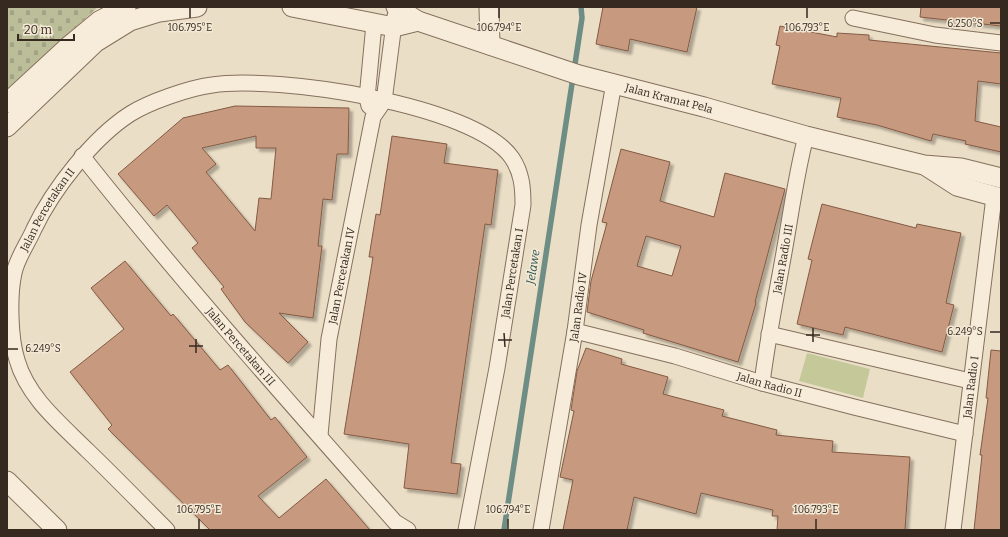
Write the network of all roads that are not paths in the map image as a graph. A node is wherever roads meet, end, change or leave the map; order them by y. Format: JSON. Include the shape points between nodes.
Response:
{"nodes":[{"id":1,"x":126,"y":7,"type":"edge"},
{"id":2,"x":197,"y":7,"type":"edge"},
{"id":3,"x":292,"y":7,"type":"edge"},
{"id":4,"x":396,"y":7,"type":"edge"},
{"id":5,"x":489,"y":7,"type":"edge"},
{"id":6,"x":853,"y":18,"type":"dead end"},
{"id":7,"x":418,"y":20,"type":"junction"},
{"id":8,"x":374,"y":24,"type":"junction"},
{"id":9,"x":394,"y":27,"type":"junction"},
{"id":10,"x":1001,"y":43,"type":"edge"},
{"id":11,"x":490,"y":45,"type":"junction"},
{"id":12,"x":614,"y":83,"type":"junction"},
{"id":13,"x":367,"y":98,"type":"junction"},
{"id":14,"x":384,"y":101,"type":"junction"},
{"id":15,"x":7,"y":103,"type":"edge"},
{"id":16,"x":373,"y":117,"type":"junction"},
{"id":17,"x":7,"y":127,"type":"edge"},
{"id":18,"x":806,"y":136,"type":"junction"},
{"id":19,"x":82,"y":156,"type":"junction"},
{"id":20,"x":924,"y":165,"type":"junction"},
{"id":21,"x":1001,"y":178,"type":"edge"},
{"id":22,"x":997,"y":198,"type":"edge"},
{"id":23,"x":575,"y":331,"type":"junction"},
{"id":24,"x":769,"y":334,"type":"junction"},
{"id":25,"x":970,"y":381,"type":"junction"},
{"id":26,"x":762,"y":383,"type":"junction"},
{"id":27,"x":965,"y":434,"type":"junction"},
{"id":28,"x":320,"y":435,"type":"junction"},
{"id":29,"x":7,"y":481,"type":"edge"},
{"id":30,"x":57,"y":530,"type":"edge"},
{"id":31,"x":167,"y":530,"type":"edge"},
{"id":32,"x":408,"y":530,"type":"edge"},
{"id":33,"x":466,"y":530,"type":"edge"},
{"id":34,"x":541,"y":530,"type":"edge"},
{"id":35,"x":953,"y":530,"type":"edge"}],
"edges":[{"from":1,"to":15,"type":"street","via":[[99,22],[70,45]]},
{"from":2,"to":17,"type":"street","via":[[159,12],[130,21],[96,42]]},
{"from":3,"to":8,"type":"street"},
{"from":4,"to":7,"type":"street","name":"Jalan Kramat Pela"},
{"from":4,"to":9,"type":"street","name":"Jalan Percetakan IV"},
{"from":5,"to":11,"type":"street"},
{"from":6,"to":10,"type":"street","via":[[935,35]]},
{"from":7,"to":9,"type":"street"},
{"from":7,"to":11,"type":"street","name":"Jalan Kramat Pela"},
{"from":8,"to":9,"type":"street"},
{"from":8,"to":13,"type":"street","name":"Jalan Percetakan IV"},
{"from":9,"to":14,"type":"street","name":"Jalan Percetakan IV"},
{"from":11,"to":12,"type":"street","name":"Jalan Kramat Pela","via":[[579,75]]},
{"from":12,"to":18,"type":"street","name":"Jalan Kramat Pela"},
{"from":12,"to":23,"type":"street","name":"Jalan Radio IV","via":[[589,225]]},
{"from":13,"to":14,"type":"street","name":"Jalan Percetakan II"},
{"from":13,"to":16,"type":"street","name":"Jalan Percetakan IV"},
{"from":13,"to":19,"type":"street","name":"Jalan Percetakan II","via":[[265,83],[212,85],[168,97],[130,114]]},
{"from":14,"to":16,"type":"street","name":"Jalan Percetakan IV"},
{"from":14,"to":33,"type":"street","name":"Jalan Percetakan I","via":[[460,123],[494,141],[512,158],[522,182],[523,205],[497,368]]},
{"from":16,"to":28,"type":"street","name":"Jalan Percetakan IV","via":[[329,339]]},
{"from":18,"to":20,"type":"street","name":"Jalan Kramat Pela"},
{"from":18,"to":24,"type":"street","name":"Jalan Radio III","via":[[796,177]]},
{"from":19,"to":28,"type":"street","name":"Jalan Percetakan III","via":[[185,281]]},
{"from":19,"to":31,"type":"street","name":"Jalan Percetakan II","via":[[41,215],[14,271],[10,310],[17,360],[36,398]]},
{"from":20,"to":21,"type":"street","name":"Jalan Kramat Pela","via":[[961,168]]},
{"from":20,"to":22,"type":"street","name":"Jalan Kramat Pela","via":[[957,186]]},
{"from":22,"to":25,"type":"street","name":"Jalan Radio I"},
{"from":23,"to":26,"type":"street","name":"Jalan Radio II","via":[[675,356]]},
{"from":23,"to":34,"type":"street","name":"Jalan Radio IV"},
{"from":24,"to":25,"type":"street"},
{"from":24,"to":26,"type":"street","name":"Jalan Radio III"},
{"from":25,"to":27,"type":"street","name":"Jalan Radio I"},
{"from":26,"to":27,"type":"street","name":"Jalan Radio II"},
{"from":27,"to":35,"type":"street","name":"Jalan Radio I"},
{"from":28,"to":32,"type":"street","name":"Jalan Percetakan III","via":[[395,522]]},
{"from":29,"to":30,"type":"street"}]}
